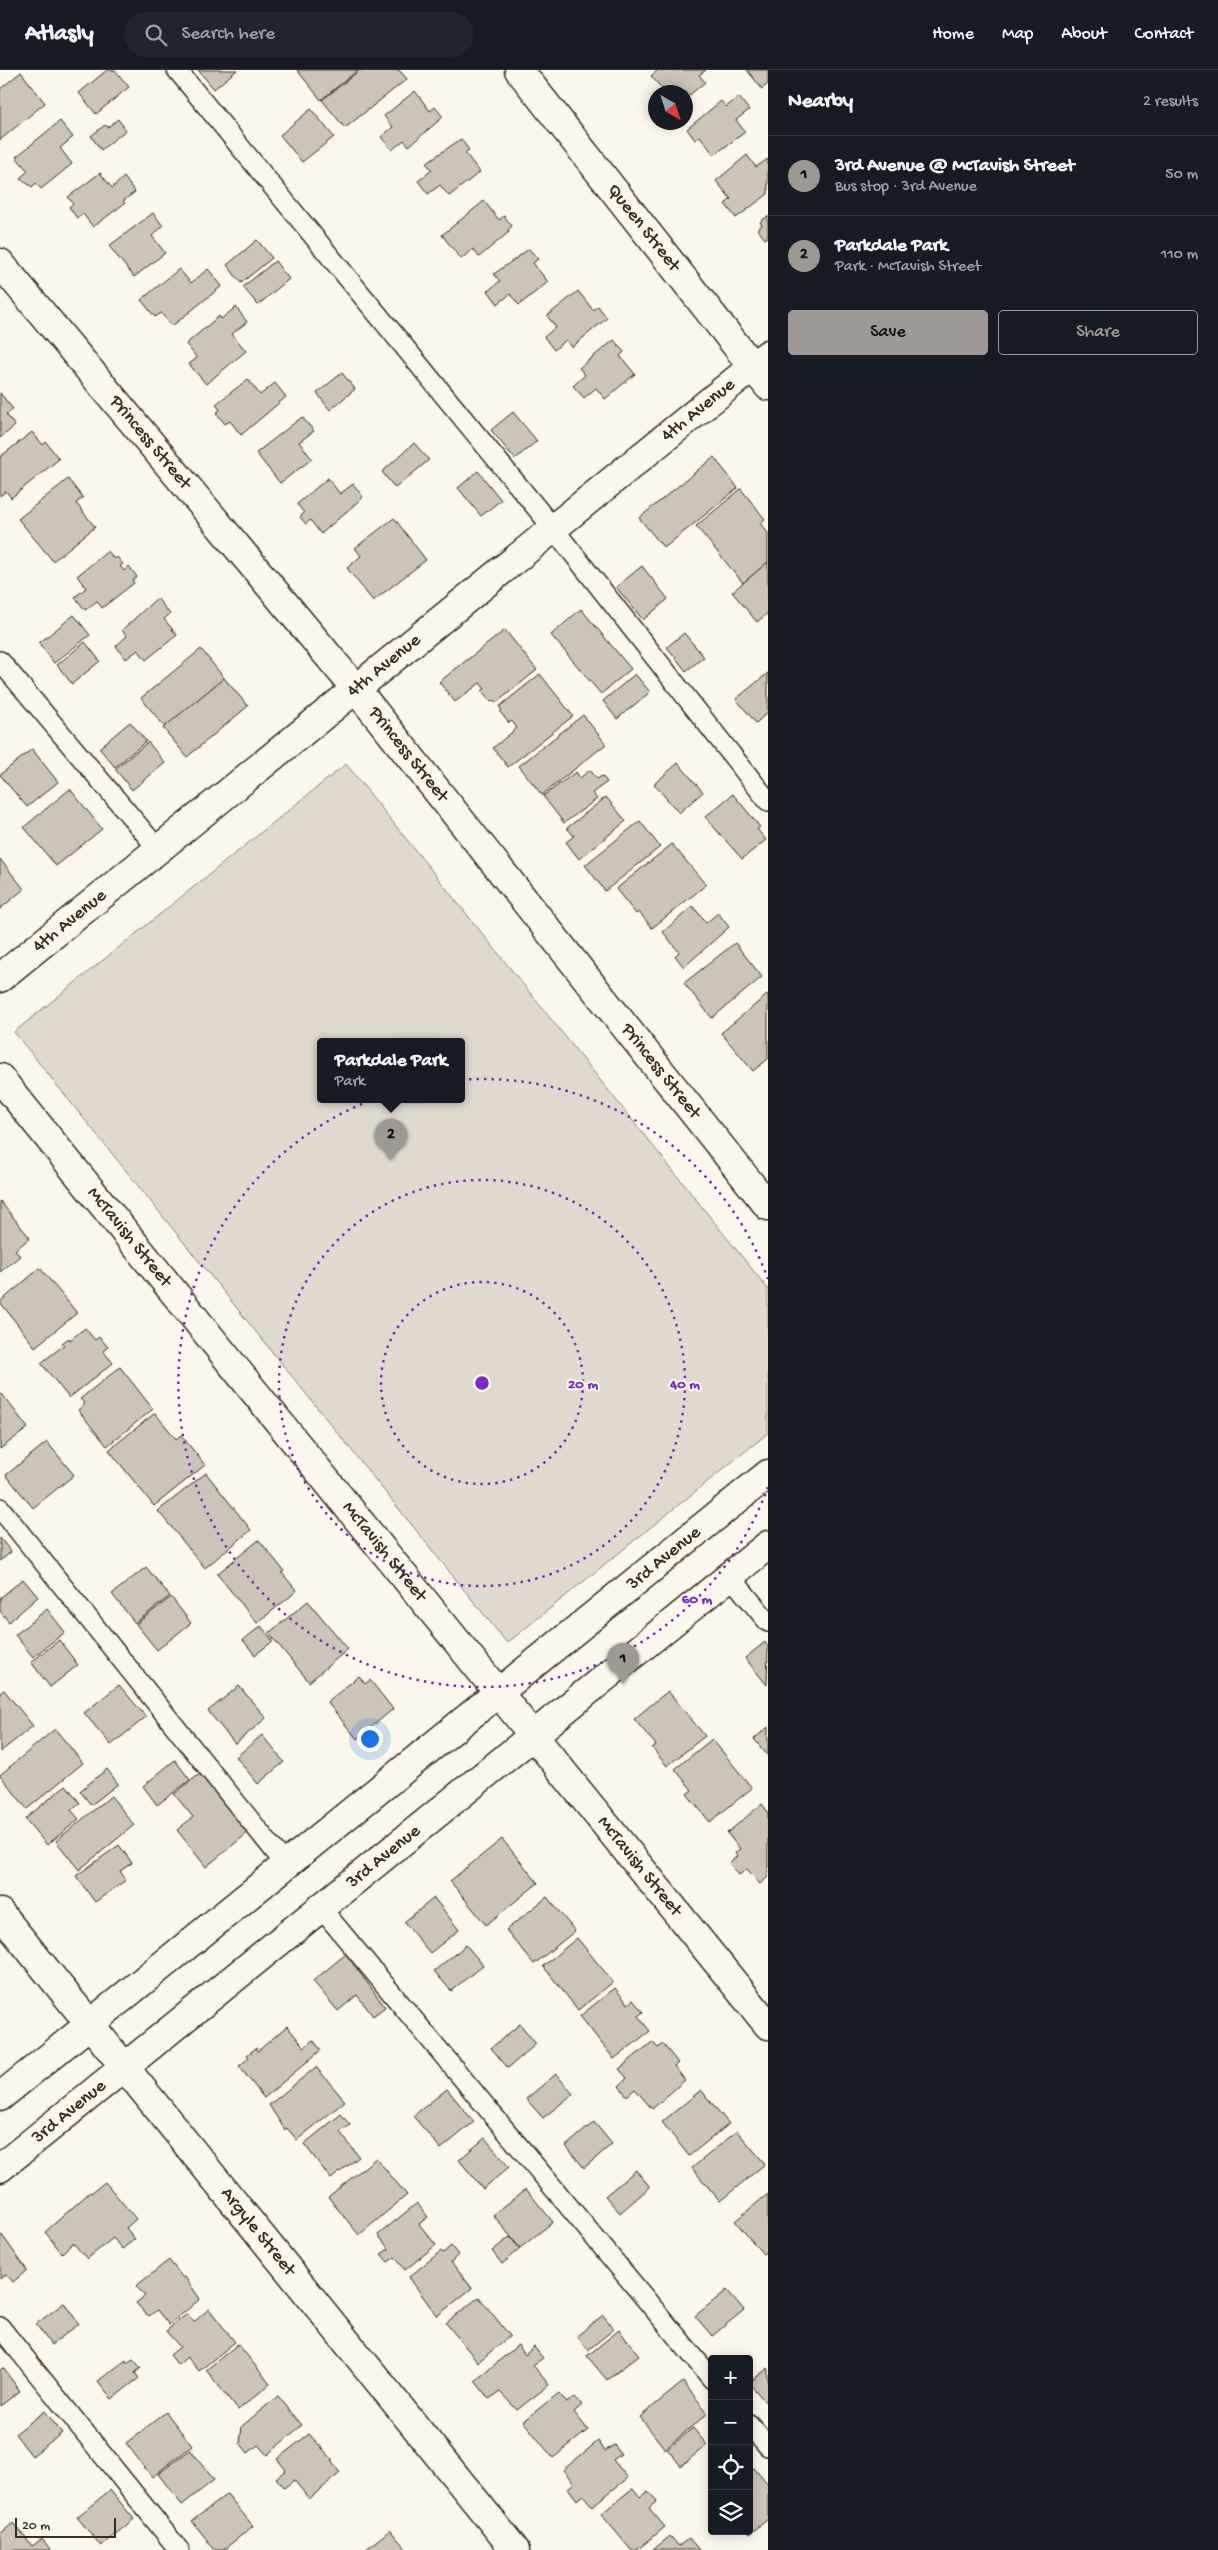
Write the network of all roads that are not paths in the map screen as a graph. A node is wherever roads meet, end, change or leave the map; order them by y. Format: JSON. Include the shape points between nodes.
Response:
{"nodes":[{"id":1,"x":177,"y":70,"type":"edge"},
{"id":2,"x":519,"y":70,"type":"edge"},
{"id":3,"x":0,"y":263,"type":"edge"},
{"id":4,"x":763,"y":369,"type":"edge"},
{"id":5,"x":553,"y":528,"type":"junction"},
{"id":6,"x":0,"y":661,"type":"edge"},
{"id":7,"x":356,"y":689,"type":"junction"},
{"id":8,"x":768,"y":801,"type":"edge"},
{"id":9,"x":158,"y":849,"type":"junction"},
{"id":10,"x":0,"y":978,"type":"edge"},
{"id":11,"x":0,"y":1078,"type":"edge"},
{"id":12,"x":768,"y":1206,"type":"edge"},
{"id":13,"x":768,"y":1474,"type":"edge"},
{"id":14,"x":0,"y":1508,"type":"edge"},
{"id":15,"x":768,"y":1545,"type":"edge"},
{"id":16,"x":730,"y":1576,"type":"junction"},
{"id":17,"x":768,"y":1622,"type":"edge"},
{"id":18,"x":498,"y":1693,"type":"junction"},
{"id":19,"x":534,"y":1736,"type":"junction"},
{"id":20,"x":286,"y":1865,"type":"junction"},
{"id":21,"x":321,"y":1908,"type":"junction"},
{"id":22,"x":0,"y":1913,"type":"edge"},
{"id":23,"x":90,"y":2024,"type":"junction"},
{"id":24,"x":768,"y":2025,"type":"edge"},
{"id":25,"x":124,"y":2067,"type":"junction"},
{"id":26,"x":0,"y":2097,"type":"edge"},
{"id":27,"x":0,"y":2168,"type":"edge"},
{"id":28,"x":0,"y":2327,"type":"edge"},
{"id":29,"x":708,"y":2374,"type":"edge"},
{"id":30,"x":753,"y":2429,"type":"edge"},
{"id":31,"x":768,"y":2446,"type":"edge"},
{"id":32,"x":179,"y":2550,"type":"edge"},
{"id":33,"x":515,"y":2550,"type":"edge"}],
"edges":[{"from":1,"to":5,"type":"lane"},
{"from":2,"to":4,"type":"street","name":"Queen Street"},
{"from":3,"to":7,"type":"street","name":"Princess Street"},
{"from":4,"to":5,"type":"street","name":"4th Avenue"},
{"from":5,"to":7,"type":"street","name":"4th Avenue"},
{"from":5,"to":8,"type":"lane"},
{"from":6,"to":9,"type":"lane"},
{"from":7,"to":9,"type":"street","name":"4th Avenue"},
{"from":7,"to":12,"type":"street","name":"Princess Street"},
{"from":9,"to":10,"type":"street","name":"4th Avenue"},
{"from":11,"to":18,"type":"street","name":"McTavish Street"},
{"from":13,"to":18,"type":"street","name":"3rd Avenue"},
{"from":14,"to":20,"type":"lane"},
{"from":15,"to":16,"type":"street","name":"3rd Avenue"},
{"from":16,"to":17,"type":"lane"},
{"from":16,"to":19,"type":"street","name":"3rd Avenue"},
{"from":18,"to":19,"type":"street","name":"McTavish Street"},
{"from":18,"to":20,"type":"street","name":"3rd Avenue"},
{"from":19,"to":21,"type":"street","name":"3rd Avenue"},
{"from":19,"to":24,"type":"street","name":"McTavish Street"},
{"from":20,"to":23,"type":"street","name":"3rd Avenue"},
{"from":21,"to":25,"type":"street","name":"3rd Avenue"},
{"from":21,"to":29,"type":"lane"},
{"from":22,"to":23,"type":"street","name":"Argyle Street"},
{"from":23,"to":25,"type":"street","name":"Argyle Street"},
{"from":23,"to":26,"type":"street","name":"3rd Avenue"},
{"from":25,"to":27,"type":"street","name":"3rd Avenue"},
{"from":25,"to":33,"type":"street","name":"Argyle Street"},
{"from":28,"to":32,"type":"lane"},
{"from":30,"to":31,"type":"lane"}]}
